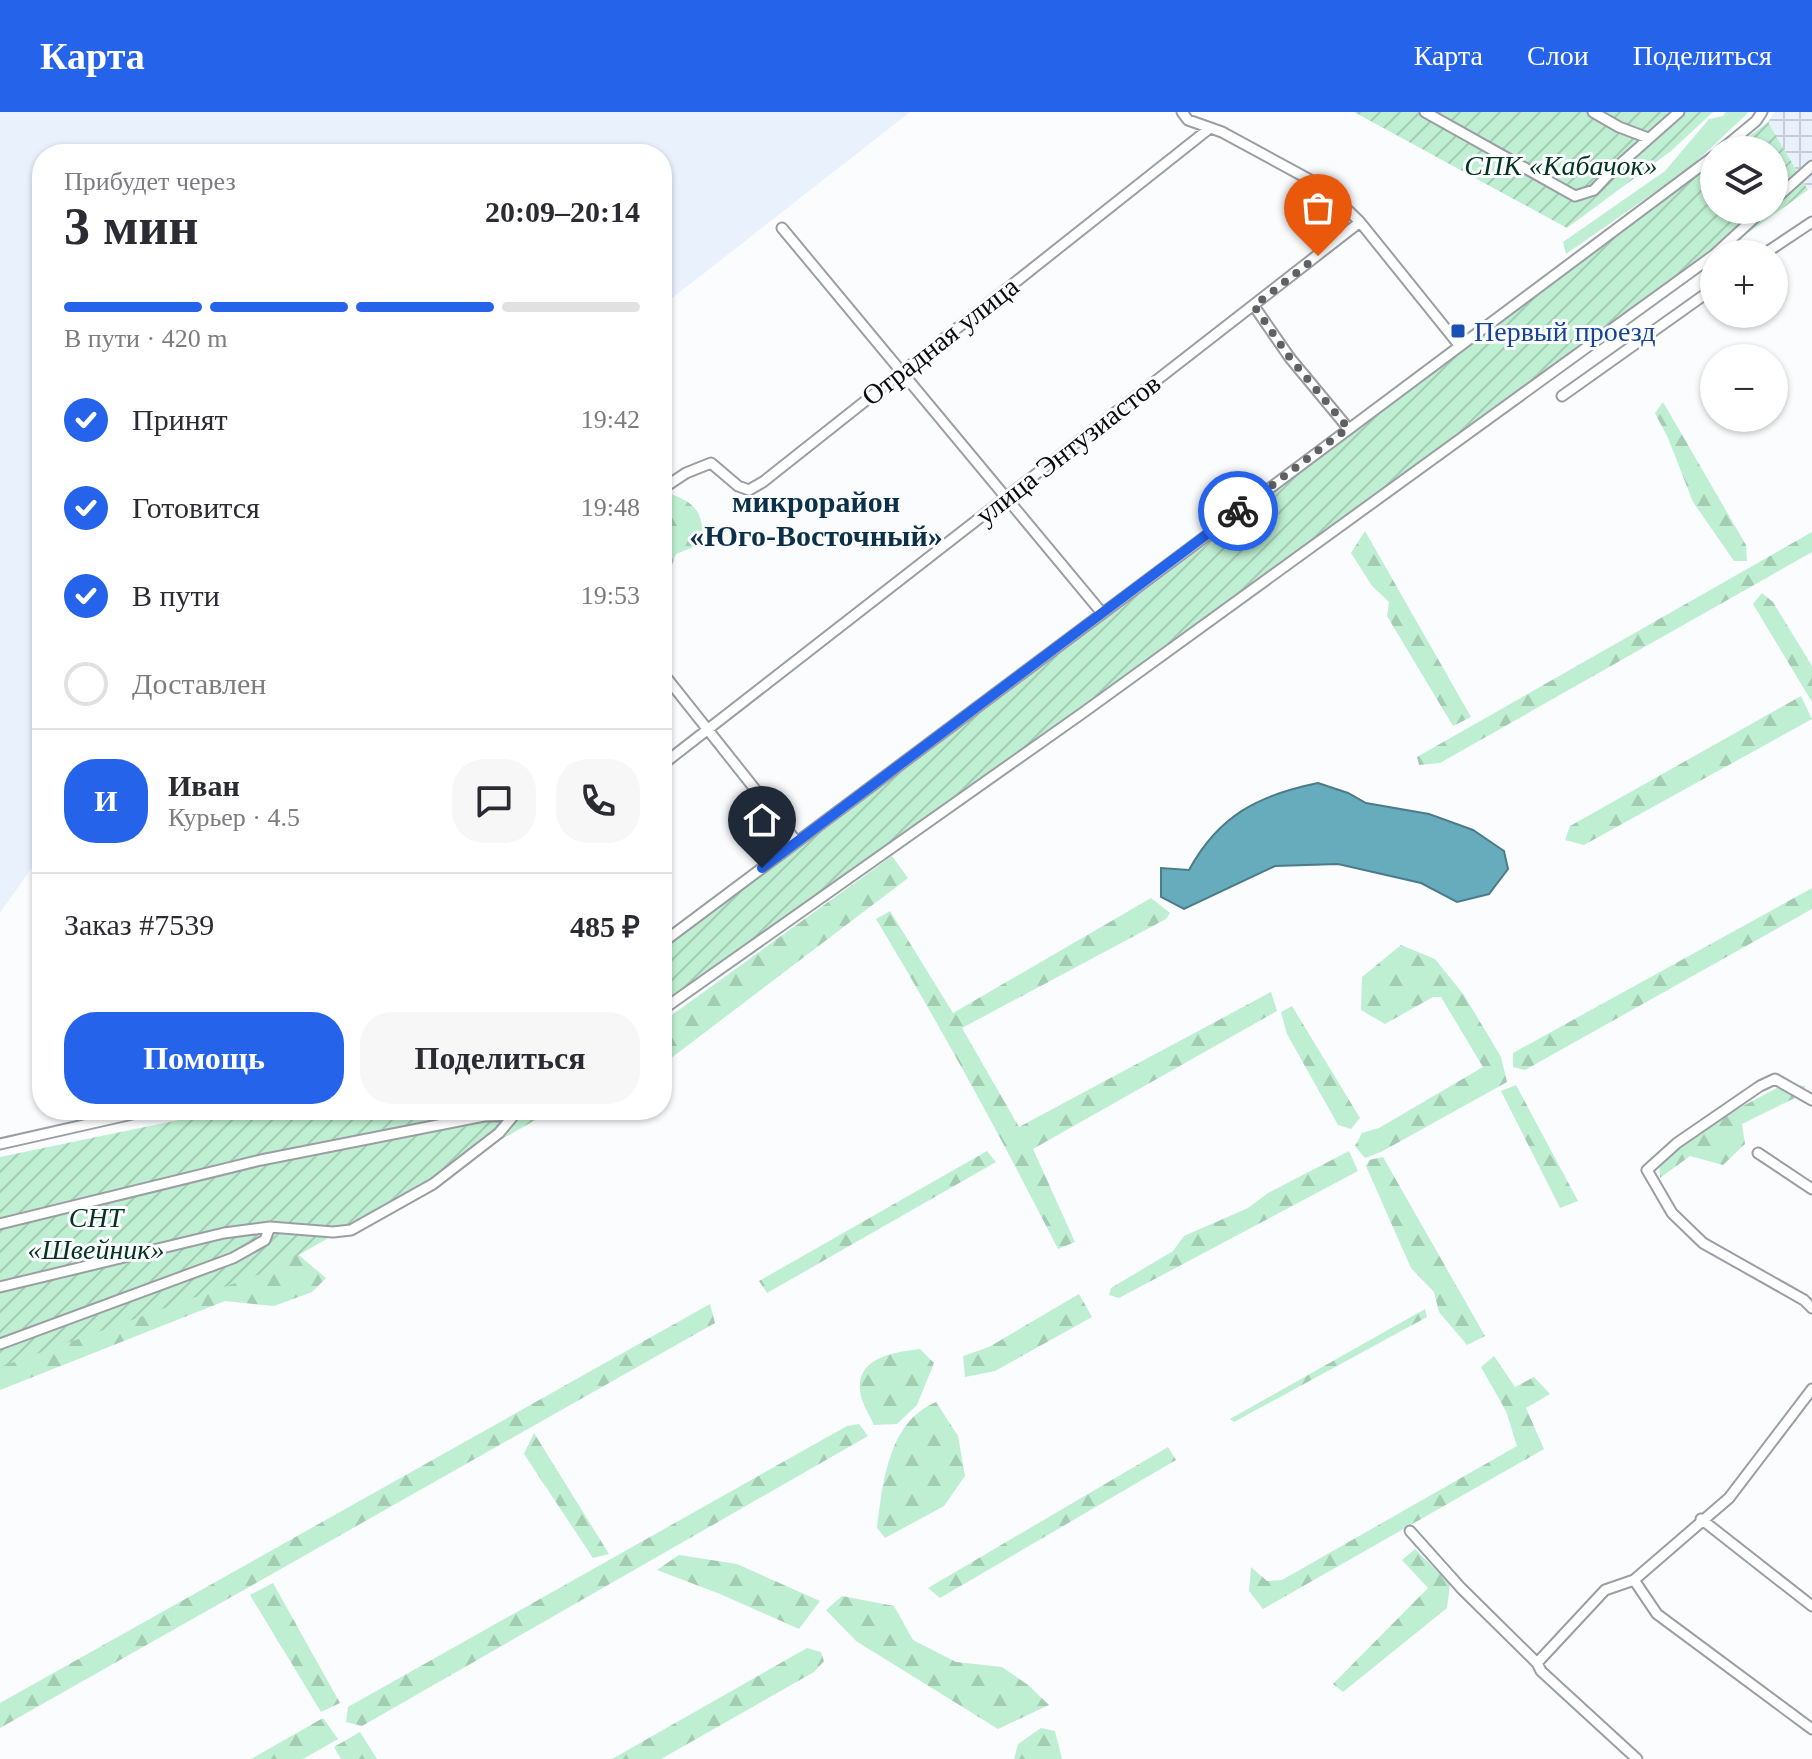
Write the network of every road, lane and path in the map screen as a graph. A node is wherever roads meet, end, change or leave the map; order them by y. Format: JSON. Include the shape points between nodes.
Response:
{"nodes":[{"id":1,"x":1182,"y":112,"type":"edge"},
{"id":2,"x":1425,"y":112,"type":"edge"},
{"id":3,"x":1593,"y":112,"type":"edge"},
{"id":4,"x":1679,"y":112,"type":"edge"},
{"id":5,"x":1762,"y":112,"type":"edge"},
{"id":6,"x":1210,"y":128,"type":"junction"},
{"id":7,"x":1738,"y":136,"type":"edge"},
{"id":8,"x":1648,"y":138,"type":"junction"},
{"id":9,"x":1700,"y":166,"type":"edge"},
{"id":10,"x":1812,"y":166,"type":"edge"},
{"id":11,"x":1788,"y":187,"type":"edge"},
{"id":12,"x":1360,"y":222,"type":"junction"},
{"id":13,"x":1812,"y":222,"type":"edge"},
{"id":14,"x":1747,"y":224,"type":"edge"},
{"id":15,"x":782,"y":228,"type":"dead end"},
{"id":16,"x":1730,"y":240,"type":"edge"},
{"id":17,"x":1785,"y":240,"type":"edge"},
{"id":18,"x":1700,"y":264,"type":"edge"},
{"id":19,"x":1700,"y":298,"type":"edge"},
{"id":20,"x":1254,"y":306,"type":"junction"},
{"id":21,"x":1459,"y":345,"type":"junction"},
{"id":22,"x":902,"y":373,"type":"junction"},
{"id":23,"x":1562,"y":396,"type":"dead end"},
{"id":24,"x":1348,"y":428,"type":"junction"},
{"id":25,"x":672,"y":482,"type":"edge"},
{"id":26,"x":1005,"y":498,"type":"junction"},
{"id":27,"x":1102,"y":613,"type":"junction"},
{"id":28,"x":672,"y":685,"type":"edge"},
{"id":29,"x":706,"y":730,"type":"junction"},
{"id":30,"x":672,"y":757,"type":"edge"},
{"id":31,"x":797,"y":842,"type":"junction"},
{"id":32,"x":672,"y":936,"type":"edge"},
{"id":33,"x":672,"y":1003,"type":"edge"},
{"id":34,"x":1812,"y":1100,"type":"edge"},
{"id":35,"x":106,"y":1120,"type":"edge"},
{"id":36,"x":464,"y":1120,"type":"edge"},
{"id":37,"x":511,"y":1120,"type":"edge"},
{"id":38,"x":0,"y":1144,"type":"edge"},
{"id":39,"x":1758,"y":1153,"type":"dead end"},
{"id":40,"x":1812,"y":1189,"type":"edge"},
{"id":41,"x":0,"y":1224,"type":"edge"},
{"id":42,"x":270,"y":1227,"type":"junction"},
{"id":43,"x":0,"y":1287,"type":"edge"},
{"id":44,"x":1812,"y":1308,"type":"edge"},
{"id":45,"x":0,"y":1344,"type":"edge"},
{"id":46,"x":1812,"y":1389,"type":"edge"},
{"id":47,"x":1701,"y":1519,"type":"junction"},
{"id":48,"x":1410,"y":1531,"type":"dead end"},
{"id":49,"x":1634,"y":1580,"type":"junction"},
{"id":50,"x":1812,"y":1606,"type":"edge"},
{"id":51,"x":1537,"y":1663,"type":"junction"},
{"id":52,"x":1812,"y":1729,"type":"edge"},
{"id":53,"x":1637,"y":1759,"type":"edge"}],
"edges":[{"from":1,"to":6,"type":"street"},
{"from":2,"to":8,"type":"street","via":[[1575,196],[1594,190]]},
{"from":3,"to":8,"type":"street"},
{"from":4,"to":8,"type":"street"},
{"from":5,"to":7,"type":"street"},
{"from":6,"to":12,"type":"street","via":[[1325,188]]},
{"from":6,"to":22,"type":"street","name":"Отрадная улица"},
{"from":9,"to":21,"type":"street"},
{"from":10,"to":11,"type":"street"},
{"from":12,"to":20,"type":"street","name":"улица Энтузиастов"},
{"from":12,"to":21,"type":"street"},
{"from":13,"to":17,"type":"street"},
{"from":14,"to":16,"type":"street"},
{"from":15,"to":22,"type":"street"},
{"from":18,"to":33,"type":"street","via":[[1084,712]]},
{"from":19,"to":23,"type":"street"},
{"from":20,"to":24,"type":"street"},
{"from":20,"to":26,"type":"street","name":"улица Энтузиастов"},
{"from":21,"to":24,"type":"street"},
{"from":22,"to":25,"type":"street","name":"Отрадная улица","via":[[749,490],[711,463]]},
{"from":22,"to":26,"type":"street"},
{"from":24,"to":27,"type":"street"},
{"from":26,"to":27,"type":"street"},
{"from":26,"to":29,"type":"street","name":"улица Энтузиастов"},
{"from":27,"to":31,"type":"street"},
{"from":28,"to":29,"type":"street"},
{"from":29,"to":30,"type":"street","name":"улица Энтузиастов"},
{"from":29,"to":31,"type":"street"},
{"from":31,"to":32,"type":"street"},
{"from":34,"to":44,"type":"street","via":[[1775,1079],[1677,1143],[1647,1170],[1672,1213],[1703,1243]]},
{"from":35,"to":38,"type":"street"},
{"from":36,"to":41,"type":"street","via":[[261,1160]]},
{"from":37,"to":42,"type":"street","via":[[433,1184],[351,1230]]},
{"from":39,"to":40,"type":"street"},
{"from":42,"to":43,"type":"street","via":[[224,1233]]},
{"from":42,"to":45,"type":"street","via":[[265,1240],[233,1258]]},
{"from":46,"to":47,"type":"street","via":[[1729,1498]]},
{"from":47,"to":49,"type":"street"},
{"from":47,"to":50,"type":"street"},
{"from":48,"to":51,"type":"street"},
{"from":49,"to":51,"type":"street","via":[[1605,1590]]},
{"from":49,"to":52,"type":"street","via":[[1657,1614]]},
{"from":51,"to":53,"type":"street"}]}
